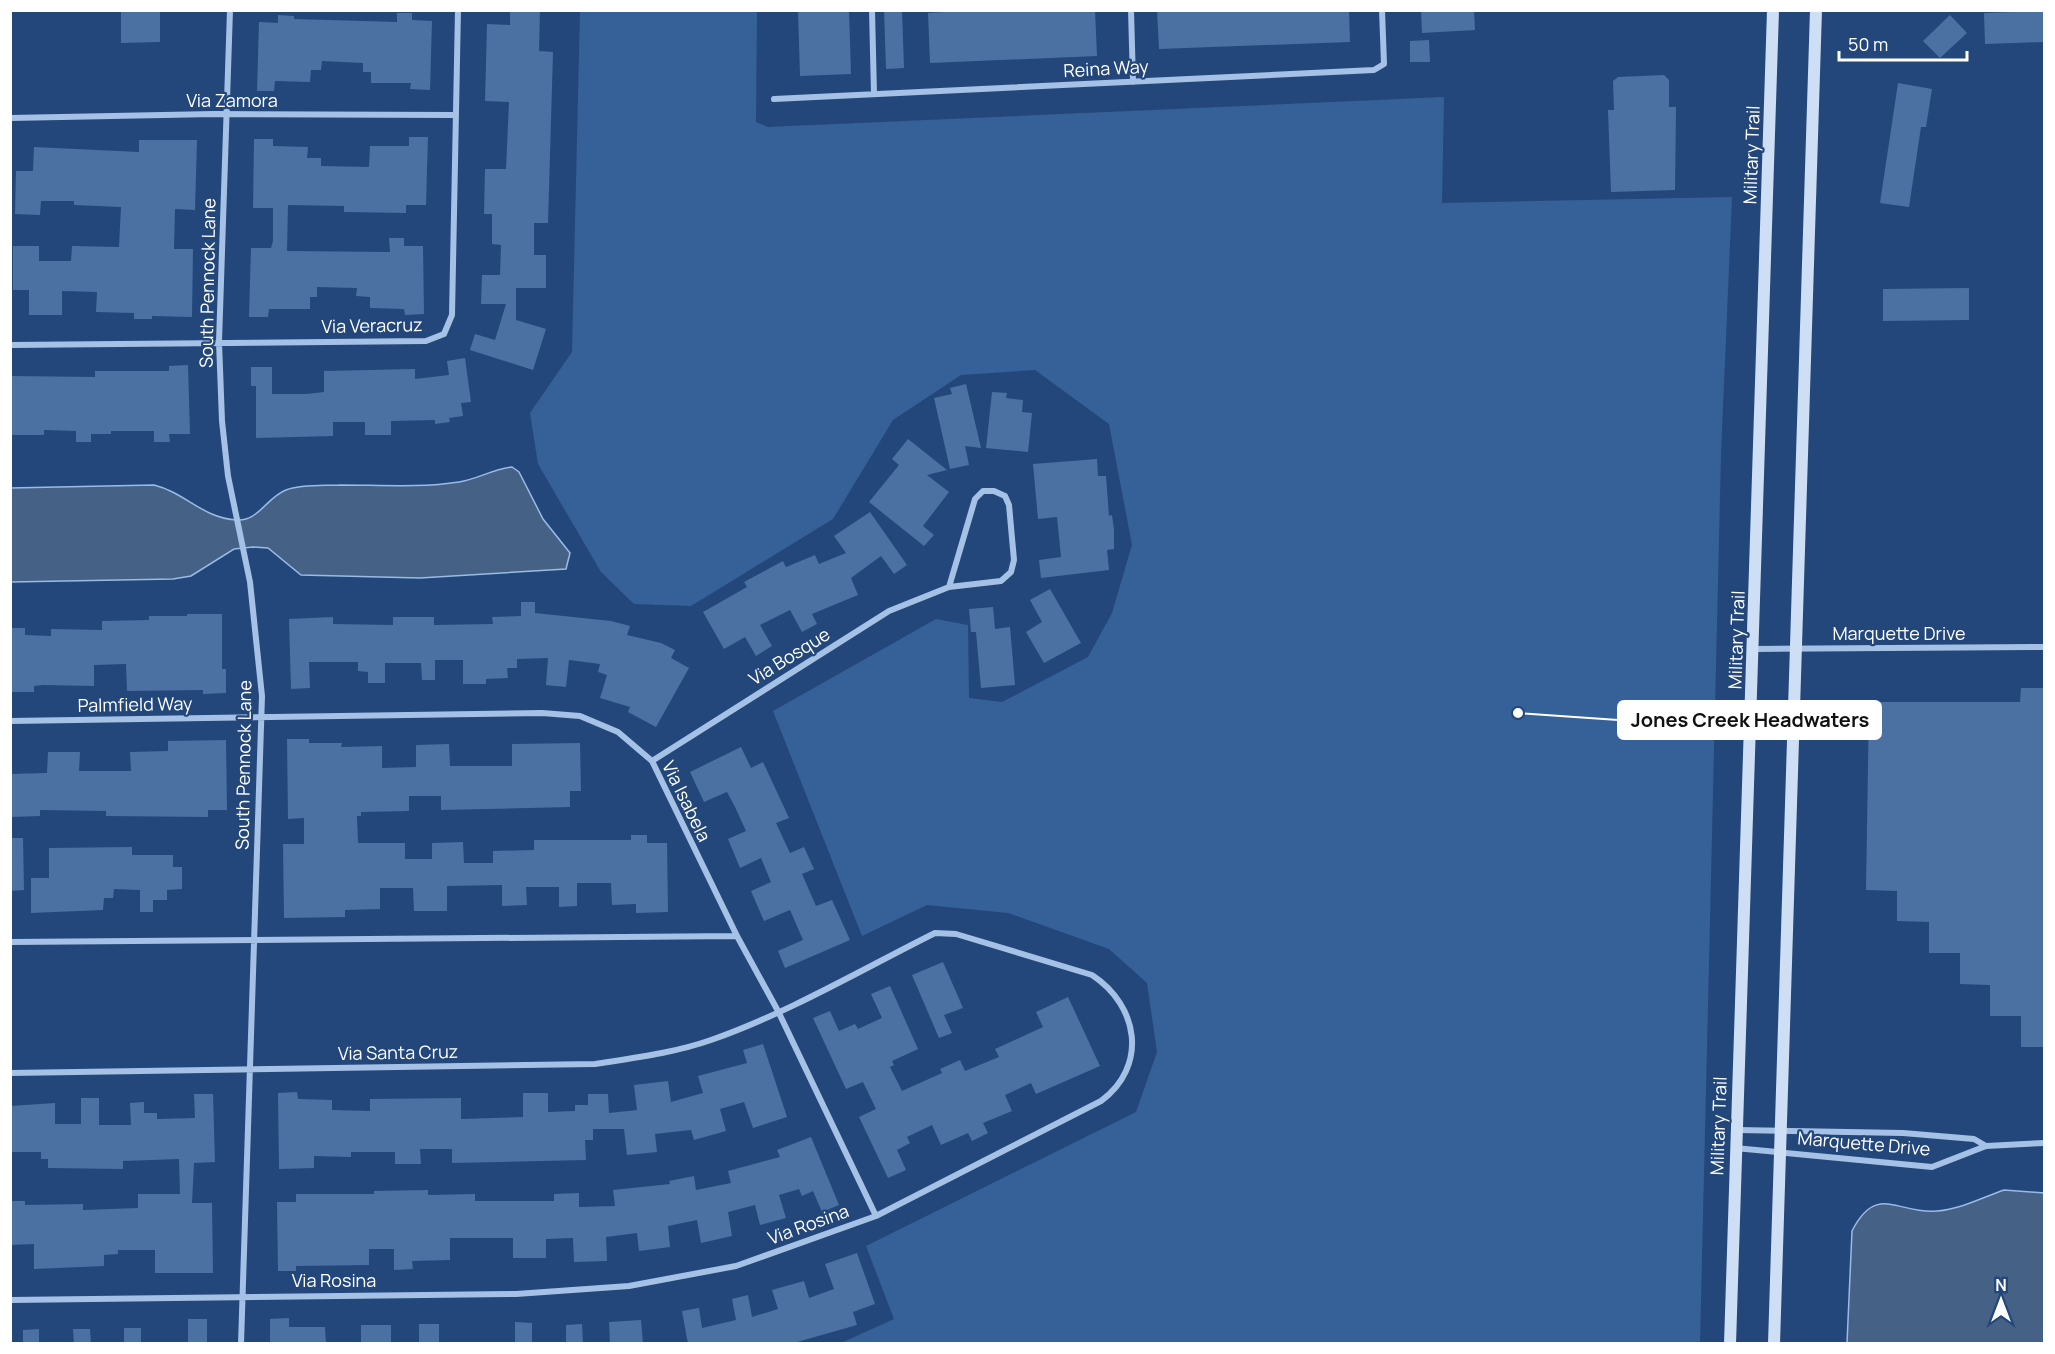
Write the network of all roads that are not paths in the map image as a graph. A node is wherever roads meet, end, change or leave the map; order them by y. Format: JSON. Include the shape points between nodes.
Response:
{"nodes":[{"id":1,"x":230,"y":10,"type":"edge"},
{"id":2,"x":458,"y":10,"type":"edge"},
{"id":3,"x":872,"y":10,"type":"edge"},
{"id":4,"x":1131,"y":10,"type":"edge"},
{"id":5,"x":1382,"y":10,"type":"edge"},
{"id":6,"x":1773,"y":10,"type":"edge"},
{"id":7,"x":1816,"y":10,"type":"edge"},
{"id":8,"x":1133,"y":82,"type":"junction"},
{"id":9,"x":874,"y":94,"type":"junction"},
{"id":10,"x":774,"y":99,"type":"dead end"},
{"id":11,"x":226,"y":114,"type":"junction"},
{"id":12,"x":454,"y":115,"type":"junction"},
{"id":13,"x":10,"y":118,"type":"edge"},
{"id":14,"x":219,"y":342,"type":"junction"},
{"id":15,"x":10,"y":345,"type":"edge"},
{"id":16,"x":948,"y":587,"type":"junction"},
{"id":17,"x":2044,"y":647,"type":"edge"},
{"id":18,"x":1797,"y":648,"type":"junction"},
{"id":19,"x":1754,"y":649,"type":"junction"},
{"id":20,"x":261,"y":718,"type":"junction"},
{"id":21,"x":10,"y":721,"type":"edge"},
{"id":22,"x":652,"y":761,"type":"junction"},
{"id":23,"x":737,"y":936,"type":"junction"},
{"id":24,"x":254,"y":941,"type":"junction"},
{"id":25,"x":10,"y":942,"type":"edge"},
{"id":26,"x":778,"y":1011,"type":"junction"},
{"id":27,"x":250,"y":1069,"type":"junction"},
{"id":28,"x":10,"y":1073,"type":"edge"},
{"id":29,"x":1736,"y":1130,"type":"junction"},
{"id":30,"x":1780,"y":1131,"type":"junction"},
{"id":31,"x":2044,"y":1143,"type":"edge"},
{"id":32,"x":1986,"y":1146,"type":"junction"},
{"id":33,"x":1735,"y":1148,"type":"junction"},
{"id":34,"x":1779,"y":1150,"type":"junction"},
{"id":35,"x":876,"y":1216,"type":"junction"},
{"id":36,"x":243,"y":1296,"type":"junction"},
{"id":37,"x":10,"y":1300,"type":"edge"},
{"id":38,"x":241,"y":1344,"type":"edge"},
{"id":39,"x":1730,"y":1344,"type":"edge"},
{"id":40,"x":1774,"y":1344,"type":"edge"}],
"edges":[{"from":1,"to":11,"type":"street","name":"South Pennock Lane"},
{"from":2,"to":12,"type":"street","name":"Via Veracruz"},
{"from":3,"to":9,"type":"street"},
{"from":4,"to":8,"type":"street"},
{"from":5,"to":8,"type":"street","name":"Reina Way","via":[[1384,64],[1374,70]]},
{"from":6,"to":19,"type":"main road","name":"Military Trail"},
{"from":7,"to":18,"type":"main road"},
{"from":8,"to":9,"type":"street","name":"Reina Way"},
{"from":9,"to":10,"type":"street","name":"Reina Way"},
{"from":11,"to":12,"type":"street","name":"Via Zamora"},
{"from":11,"to":13,"type":"street","name":"Via Zamora"},
{"from":11,"to":14,"type":"street","name":"South Pennock Lane"},
{"from":12,"to":14,"type":"street","name":"Via Veracruz","via":[[452,315],[444,334],[426,341]]},
{"from":14,"to":15,"type":"street","name":"Via Veracruz"},
{"from":14,"to":20,"type":"street","name":"South Pennock Lane","via":[[228,476],[250,582]]},
{"from":16,"to":16,"type":"street","name":"Via Bosque","via":[[1001,581],[1011,572],[1014,560],[1005,496],[983,491],[975,499]]},
{"from":16,"to":22,"type":"street","name":"Via Bosque","via":[[889,611]]},
{"from":17,"to":18,"type":"street","name":"Marquette Drive"},
{"from":18,"to":19,"type":"street","name":"Marquette Drive"},
{"from":18,"to":30,"type":"main road"},
{"from":19,"to":29,"type":"main road","name":"Military Trail"},
{"from":20,"to":21,"type":"street","name":"Palmfield Way"},
{"from":20,"to":22,"type":"street","name":"Via Isabela","via":[[542,713],[580,716],[618,732]]},
{"from":20,"to":24,"type":"street","name":"South Pennock Lane"},
{"from":22,"to":23,"type":"street","name":"Via Isabela"},
{"from":23,"to":24,"type":"street"},
{"from":23,"to":26,"type":"street","name":"Via Isabela"},
{"from":24,"to":25,"type":"street"},
{"from":24,"to":27,"type":"street","name":"South Pennock Lane"},
{"from":26,"to":27,"type":"street","name":"Via Santa Cruz","via":[[711,1040],[663,1053],[595,1064]]},
{"from":26,"to":35,"type":"street","name":"Via Isabela"},
{"from":26,"to":35,"type":"street","name":"Via Rosina","via":[[935,933],[956,934],[1092,975],[1108,985],[1124,1004],[1132,1030],[1130,1061],[1116,1090]]},
{"from":27,"to":28,"type":"street","name":"Via Santa Cruz"},
{"from":27,"to":36,"type":"street","name":"South Pennock Lane"},
{"from":29,"to":30,"type":"street","name":"Marquette Drive"},
{"from":29,"to":33,"type":"main road","name":"Military Trail"},
{"from":30,"to":32,"type":"street","name":"Marquette Drive","via":[[1903,1133],[1974,1139]]},
{"from":30,"to":34,"type":"main road"},
{"from":31,"to":32,"type":"street","name":"Marquette Drive"},
{"from":32,"to":34,"type":"street","name":"Marquette Drive","via":[[1932,1167]]},
{"from":33,"to":34,"type":"street","name":"Marquette Drive"},
{"from":33,"to":39,"type":"main road","name":"Military Trail"},
{"from":34,"to":40,"type":"main road"},
{"from":35,"to":36,"type":"street","name":"Via Rosina","via":[[736,1266],[628,1286],[516,1294]]},
{"from":36,"to":37,"type":"street","name":"Via Rosina"},
{"from":36,"to":38,"type":"street","name":"South Pennock Lane"}]}
